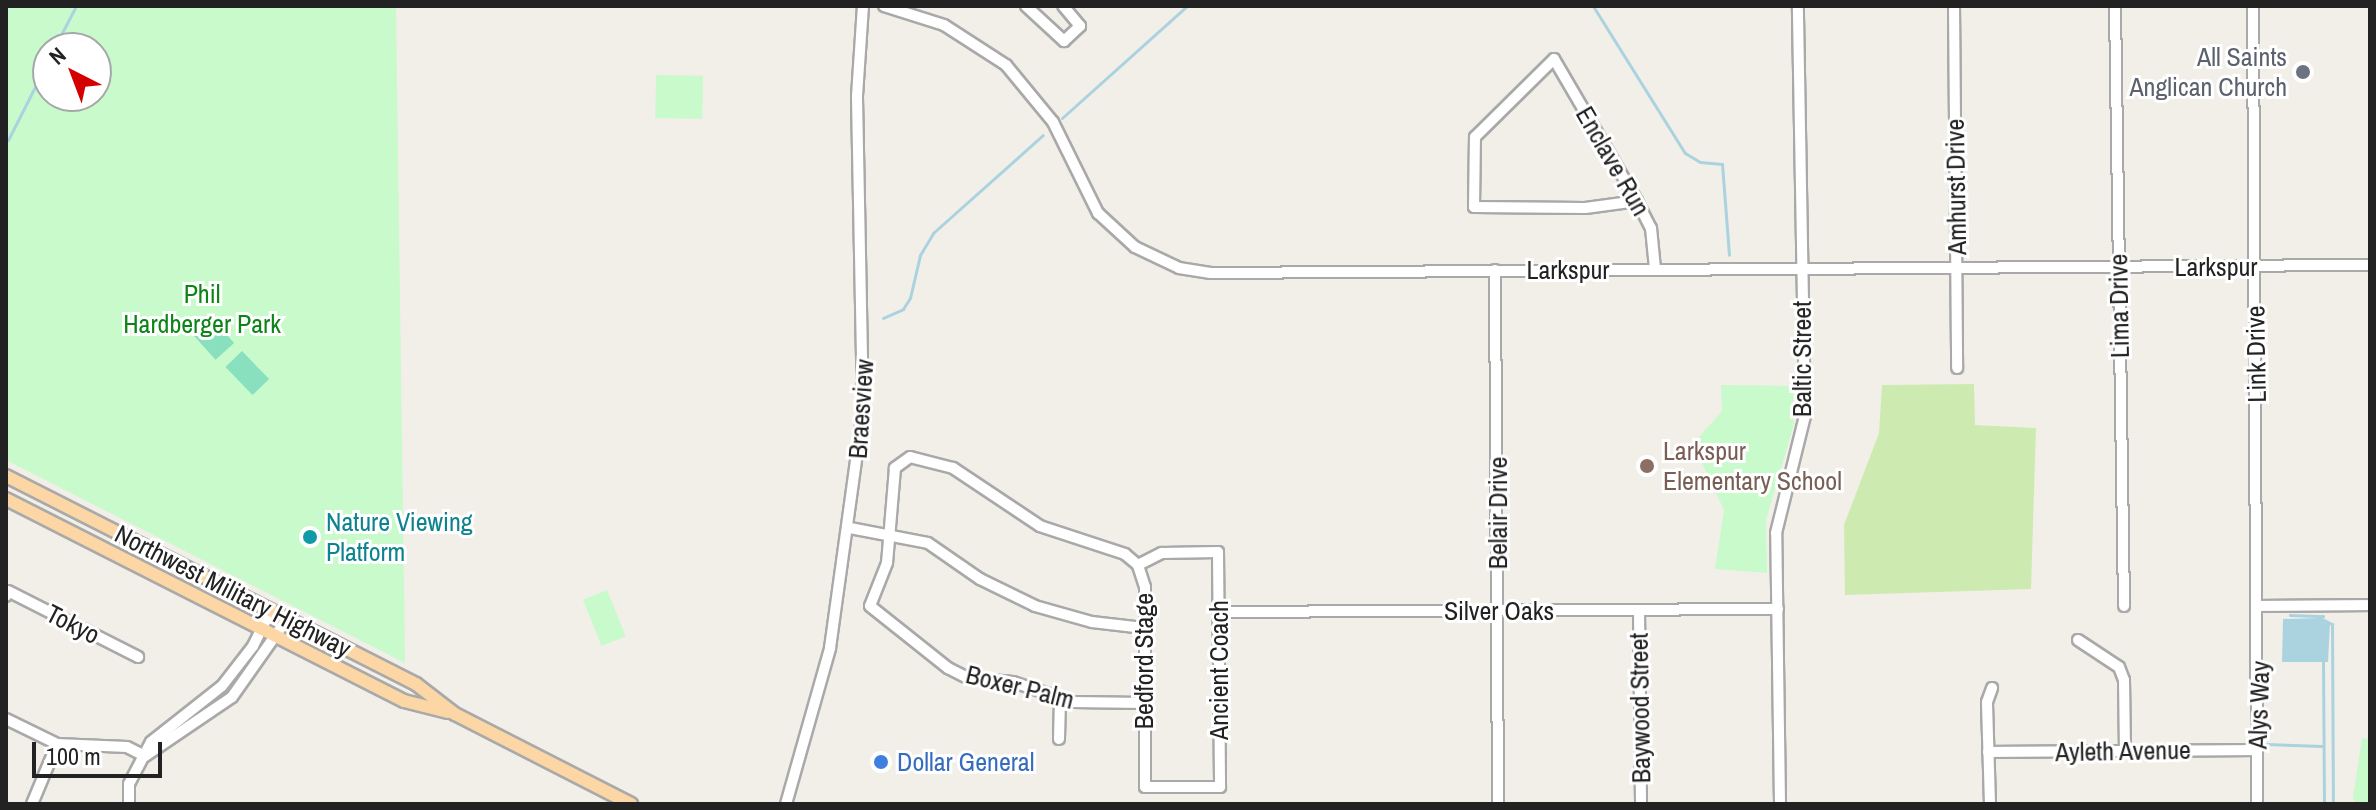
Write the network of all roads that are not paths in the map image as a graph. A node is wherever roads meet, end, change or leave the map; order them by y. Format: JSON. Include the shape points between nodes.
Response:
{"nodes":[{"id":1,"x":863,"y":6,"type":"edge"},
{"id":2,"x":884,"y":6,"type":"edge"},
{"id":3,"x":1026,"y":6,"type":"edge"},
{"id":4,"x":1063,"y":6,"type":"edge"},
{"id":5,"x":1798,"y":6,"type":"edge"},
{"id":6,"x":1954,"y":6,"type":"edge"},
{"id":7,"x":2115,"y":6,"type":"edge"},
{"id":8,"x":2253,"y":6,"type":"edge"},
{"id":9,"x":1637,"y":201,"type":"junction"},
{"id":10,"x":2370,"y":265,"type":"edge"},
{"id":11,"x":2118,"y":267,"type":"junction"},
{"id":12,"x":2255,"y":267,"type":"junction"},
{"id":13,"x":1802,"y":268,"type":"junction"},
{"id":14,"x":1957,"y":268,"type":"junction"},
{"id":15,"x":1655,"y":269,"type":"junction"},
{"id":16,"x":1495,"y":270,"type":"junction"},
{"id":17,"x":1957,"y":368,"type":"dead end"},
{"id":18,"x":6,"y":476,"type":"edge"},
{"id":19,"x":6,"y":499,"type":"edge"},
{"id":20,"x":850,"y":528,"type":"junction"},
{"id":21,"x":891,"y":537,"type":"junction"},
{"id":22,"x":1138,"y":565,"type":"junction"},
{"id":23,"x":7,"y":593,"type":"edge"},
{"id":24,"x":2370,"y":605,"type":"edge"},
{"id":25,"x":2124,"y":606,"type":"dead end"},
{"id":26,"x":2260,"y":606,"type":"junction"},
{"id":27,"x":1778,"y":609,"type":"junction"},
{"id":28,"x":271,"y":610,"type":"junction"},
{"id":29,"x":1639,"y":611,"type":"junction"},
{"id":30,"x":1219,"y":612,"type":"junction"},
{"id":31,"x":1497,"y":612,"type":"junction"},
{"id":32,"x":287,"y":619,"type":"junction"},
{"id":33,"x":1144,"y":628,"type":"junction"},
{"id":34,"x":262,"y":629,"type":"junction"},
{"id":35,"x":278,"y":637,"type":"junction"},
{"id":36,"x":2078,"y":640,"type":"dead end"},
{"id":37,"x":138,"y":657,"type":"dead end"},
{"id":38,"x":1992,"y":688,"type":"dead end"},
{"id":39,"x":209,"y":697,"type":"junction"},
{"id":40,"x":1060,"y":699,"type":"junction"},
{"id":41,"x":1144,"y":703,"type":"junction"},
{"id":42,"x":219,"y":709,"type":"junction"},
{"id":43,"x":455,"y":714,"type":"junction"},
{"id":44,"x":6,"y":719,"type":"edge"},
{"id":45,"x":1059,"y":739,"type":"dead end"},
{"id":46,"x":57,"y":744,"type":"junction"},
{"id":47,"x":2125,"y":750,"type":"junction"},
{"id":48,"x":2257,"y":750,"type":"junction"},
{"id":49,"x":1988,"y":752,"type":"junction"},
{"id":50,"x":145,"y":756,"type":"junction"},
{"id":51,"x":1145,"y":787,"type":"joint"},
{"id":52,"x":32,"y":804,"type":"edge"},
{"id":53,"x":129,"y":804,"type":"edge"},
{"id":54,"x":631,"y":804,"type":"edge"},
{"id":55,"x":786,"y":804,"type":"edge"},
{"id":56,"x":1498,"y":804,"type":"edge"},
{"id":57,"x":1641,"y":804,"type":"edge"},
{"id":58,"x":1780,"y":804,"type":"edge"},
{"id":59,"x":1990,"y":804,"type":"edge"},
{"id":60,"x":2257,"y":804,"type":"edge"}],
"edges":[{"from":1,"to":20,"type":"street","name":"Braesview","via":[[857,96],[866,375]]},
{"from":2,"to":16,"type":"street","name":"Larkspur","via":[[944,25],[1006,65],[1053,122],[1098,213],[1121,237],[1163,262],[1211,273]]},
{"from":3,"to":4,"type":"street","via":[[1064,41],[1080,26]]},
{"from":5,"to":13,"type":"street","name":"Baltic Street"},
{"from":6,"to":14,"type":"street","name":"Amhurst Drive"},
{"from":7,"to":11,"type":"street","name":"Lima Drive"},
{"from":8,"to":12,"type":"street","name":"Link Drive"},
{"from":9,"to":9,"type":"street","name":"Enclave Run","via":[[1554,59],[1479,130],[1474,207],[1585,208]]},
{"from":9,"to":15,"type":"street","name":"Enclave Run","via":[[1651,228]]},
{"from":10,"to":12,"type":"street","name":"Larkspur"},
{"from":11,"to":12,"type":"street","name":"Larkspur"},
{"from":11,"to":14,"type":"street","name":"Larkspur"},
{"from":11,"to":25,"type":"street","name":"Lima Drive"},
{"from":12,"to":26,"type":"street","name":"Link Drive"},
{"from":13,"to":14,"type":"street","name":"Larkspur"},
{"from":13,"to":15,"type":"street","name":"Larkspur"},
{"from":13,"to":27,"type":"street","name":"Baltic Street","via":[[1805,416],[1776,533]]},
{"from":14,"to":17,"type":"street","name":"Amhurst Drive"},
{"from":15,"to":16,"type":"street","name":"Larkspur"},
{"from":16,"to":31,"type":"street","name":"Belair Drive"},
{"from":18,"to":28,"type":"main road","name":"Northwest Military Highway"},
{"from":19,"to":34,"type":"main road","name":"Northwest Military Highway"},
{"from":20,"to":21,"type":"street"},
{"from":20,"to":55,"type":"street","name":"Braesview","via":[[830,648]]},
{"from":21,"to":22,"type":"street","name":"Bedford Stage","via":[[898,463],[910,457],[945,465],[1040,526],[1115,550]]},
{"from":21,"to":33,"type":"street","via":[[933,546],[980,579],[1035,606],[1092,622]]},
{"from":21,"to":40,"type":"street","name":"Boxer Palm","via":[[870,606],[957,673],[1013,682]]},
{"from":22,"to":30,"type":"street","name":"Ancient Coach","via":[[1162,553],[1218,552]]},
{"from":22,"to":33,"type":"street","name":"Bedford Stage","via":[[1145,587]]},
{"from":23,"to":37,"type":"street","name":"Tokyo"},
{"from":24,"to":26,"type":"street"},
{"from":26,"to":48,"type":"street","name":"Alys Way"},
{"from":27,"to":29,"type":"street","name":"Silver Oaks"},
{"from":27,"to":58,"type":"street","name":"Baltic Street"},
{"from":28,"to":32,"type":"main road","name":"Northwest Military Highway"},
{"from":28,"to":34,"type":"street"},
{"from":29,"to":31,"type":"street","name":"Silver Oaks"},
{"from":29,"to":57,"type":"street","name":"Baywood Street"},
{"from":30,"to":31,"type":"street","name":"Silver Oaks"},
{"from":30,"to":51,"type":"street","name":"Ancient Coach","via":[[1220,787]]},
{"from":31,"to":56,"type":"street","name":"Belair Drive"},
{"from":32,"to":35,"type":"street"},
{"from":32,"to":43,"type":"main road","name":"Northwest Military Highway","via":[[416,684]]},
{"from":33,"to":41,"type":"street","name":"Bedford Stage"},
{"from":34,"to":35,"type":"main road","name":"Northwest Military Highway"},
{"from":34,"to":39,"type":"street","via":[[239,666]]},
{"from":35,"to":42,"type":"street"},
{"from":35,"to":43,"type":"main road","name":"Northwest Military Highway","via":[[404,701]]},
{"from":36,"to":47,"type":"street","via":[[2119,667],[2124,680]]},
{"from":38,"to":49,"type":"street"},
{"from":39,"to":42,"type":"street"},
{"from":39,"to":50,"type":"street","via":[[151,742]]},
{"from":40,"to":41,"type":"street","name":"Boxer Palm"},
{"from":40,"to":45,"type":"street"},
{"from":41,"to":51,"type":"street","name":"Bedford Stage"},
{"from":42,"to":50,"type":"street"},
{"from":43,"to":54,"type":"main road","name":"Northwest Military Highway"},
{"from":44,"to":46,"type":"street"},
{"from":46,"to":50,"type":"street","via":[[127,747]]},
{"from":46,"to":52,"type":"street"},
{"from":47,"to":48,"type":"street","name":"Ayleth Avenue"},
{"from":47,"to":49,"type":"street","name":"Ayleth Avenue"},
{"from":48,"to":60,"type":"street","name":"Alys Way"},
{"from":49,"to":59,"type":"street"},
{"from":50,"to":53,"type":"street","via":[[129,784]]}]}
